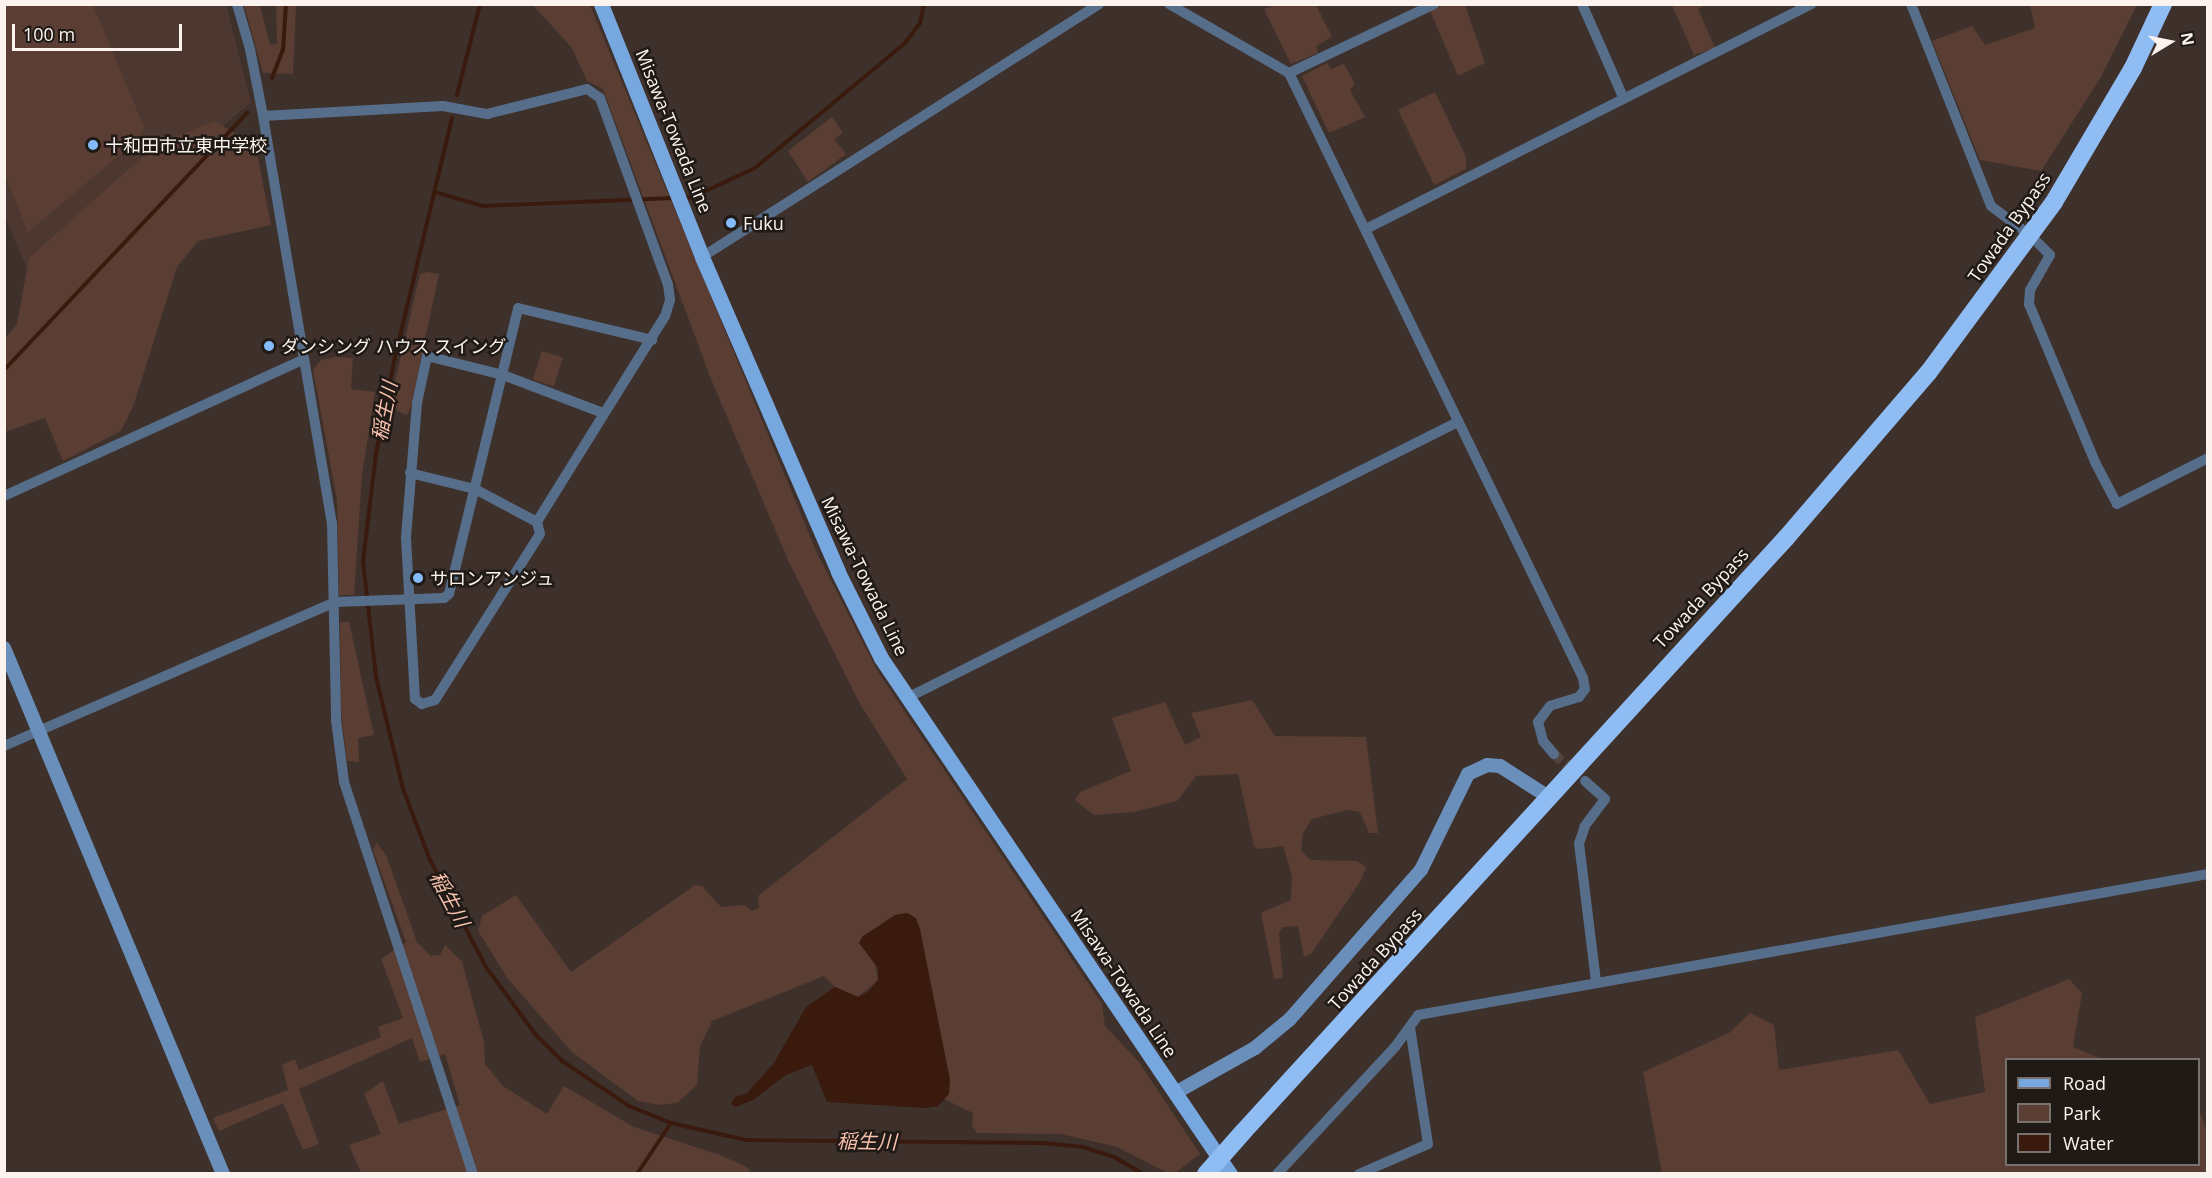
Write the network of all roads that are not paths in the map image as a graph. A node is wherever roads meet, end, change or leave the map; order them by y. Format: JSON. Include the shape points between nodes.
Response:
{"nodes":[{"id":1,"x":237,"y":4,"type":"edge"},
{"id":2,"x":601,"y":4,"type":"edge"},
{"id":3,"x":1099,"y":4,"type":"edge"},
{"id":4,"x":1169,"y":4,"type":"edge"},
{"id":5,"x":1434,"y":4,"type":"edge"},
{"id":6,"x":1582,"y":4,"type":"edge"},
{"id":7,"x":1811,"y":4,"type":"edge"},
{"id":8,"x":1911,"y":4,"type":"edge"},
{"id":9,"x":2163,"y":4,"type":"edge"},
{"id":10,"x":1289,"y":73,"type":"junction"},
{"id":11,"x":1623,"y":97,"type":"junction"},
{"id":12,"x":263,"y":116,"type":"junction"},
{"id":13,"x":1366,"y":229,"type":"junction"},
{"id":14,"x":2031,"y":236,"type":"junction"},
{"id":15,"x":702,"y":257,"type":"junction"},
{"id":16,"x":652,"y":340,"type":"junction"},
{"id":17,"x":303,"y":360,"type":"junction"},
{"id":18,"x":503,"y":375,"type":"junction"},
{"id":19,"x":603,"y":413,"type":"junction"},
{"id":20,"x":1458,"y":422,"type":"junction"},
{"id":21,"x":2208,"y":458,"type":"edge"},
{"id":22,"x":410,"y":473,"type":"junction"},
{"id":23,"x":475,"y":489,"type":"junction"},
{"id":24,"x":4,"y":496,"type":"edge"},
{"id":25,"x":537,"y":522,"type":"junction"},
{"id":26,"x":408,"y":597,"type":"junction"},
{"id":27,"x":335,"y":602,"type":"junction"},
{"id":28,"x":4,"y":648,"type":"edge"},
{"id":29,"x":907,"y":698,"type":"junction"},
{"id":30,"x":39,"y":732,"type":"junction"},
{"id":31,"x":4,"y":746,"type":"edge"},
{"id":32,"x":1554,"y":754,"type":"tunnel mouth"},
{"id":33,"x":1585,"y":782,"type":"tunnel mouth"},
{"id":34,"x":1547,"y":796,"type":"junction"},
{"id":35,"x":2208,"y":874,"type":"edge"},
{"id":36,"x":1596,"y":981,"type":"junction"},
{"id":37,"x":1410,"y":1028,"type":"junction"},
{"id":38,"x":1175,"y":1093,"type":"junction"},
{"id":39,"x":223,"y":1173,"type":"edge"},
{"id":40,"x":473,"y":1173,"type":"edge"},
{"id":41,"x":1206,"y":1173,"type":"edge"},
{"id":42,"x":1230,"y":1173,"type":"edge"},
{"id":43,"x":1277,"y":1173,"type":"edge"},
{"id":44,"x":1359,"y":1173,"type":"edge"}],
"edges":[{"from":1,"to":12,"type":"street"},
{"from":2,"to":15,"type":"main road","name":"Misawa-Towada Line"},
{"from":3,"to":15,"type":"street"},
{"from":4,"to":10,"type":"street"},
{"from":5,"to":10,"type":"street"},
{"from":6,"to":11,"type":"street"},
{"from":7,"to":11,"type":"street"},
{"from":8,"to":14,"type":"street","via":[[1991,206]]},
{"from":9,"to":14,"type":"highway","name":"Towada Bypass","via":[[2133,68]]},
{"from":10,"to":13,"type":"street"},
{"from":11,"to":13,"type":"street"},
{"from":12,"to":16,"type":"street","via":[[443,106],[487,114],[587,89],[596,92],[668,285],[670,300]]},
{"from":12,"to":17,"type":"street"},
{"from":13,"to":20,"type":"street"},
{"from":14,"to":21,"type":"street","via":[[2050,255],[2030,290],[2030,304],[2117,504]]},
{"from":14,"to":34,"type":"highway","name":"Towada Bypass","via":[[1966,325],[1875,435]]},
{"from":15,"to":29,"type":"main road","name":"Misawa-Towada Line","via":[[838,572],[881,658]]},
{"from":16,"to":18,"type":"street","via":[[518,308]]},
{"from":16,"to":19,"type":"street"},
{"from":17,"to":24,"type":"street"},
{"from":17,"to":27,"type":"street","via":[[332,523]]},
{"from":18,"to":19,"type":"street"},
{"from":18,"to":22,"type":"street","via":[[427,356],[417,403]]},
{"from":18,"to":23,"type":"street"},
{"from":19,"to":25,"type":"street"},
{"from":20,"to":29,"type":"street"},
{"from":20,"to":32,"type":"street","via":[[1584,678],[1585,689],[1579,697],[1550,706],[1538,722],[1543,741]]},
{"from":22,"to":23,"type":"street"},
{"from":22,"to":26,"type":"street"},
{"from":23,"to":25,"type":"street"},
{"from":23,"to":26,"type":"street","via":[[449,594],[444,598]]},
{"from":25,"to":26,"type":"street","via":[[540,534],[429,704],[416,699]]},
{"from":26,"to":27,"type":"street"},
{"from":27,"to":30,"type":"street"},
{"from":27,"to":40,"type":"street","via":[[336,720],[344,782]]},
{"from":28,"to":30,"type":"street"},
{"from":29,"to":38,"type":"main road","name":"Misawa-Towada Line"},
{"from":30,"to":31,"type":"street"},
{"from":30,"to":39,"type":"street"},
{"from":33,"to":36,"type":"street","via":[[1605,799],[1584,826],[1579,843]]},
{"from":34,"to":38,"type":"street","via":[[1500,766],[1487,765],[1468,774],[1421,870],[1290,1019],[1254,1048]]},
{"from":34,"to":41,"type":"highway","name":"Towada Bypass","bridge":true},
{"from":35,"to":36,"type":"street"},
{"from":36,"to":37,"type":"street","via":[[1418,1016]]},
{"from":37,"to":43,"type":"street"},
{"from":37,"to":44,"type":"street","via":[[1428,1144]]},
{"from":38,"to":42,"type":"main road","name":"Misawa-Towada Line"}]}
